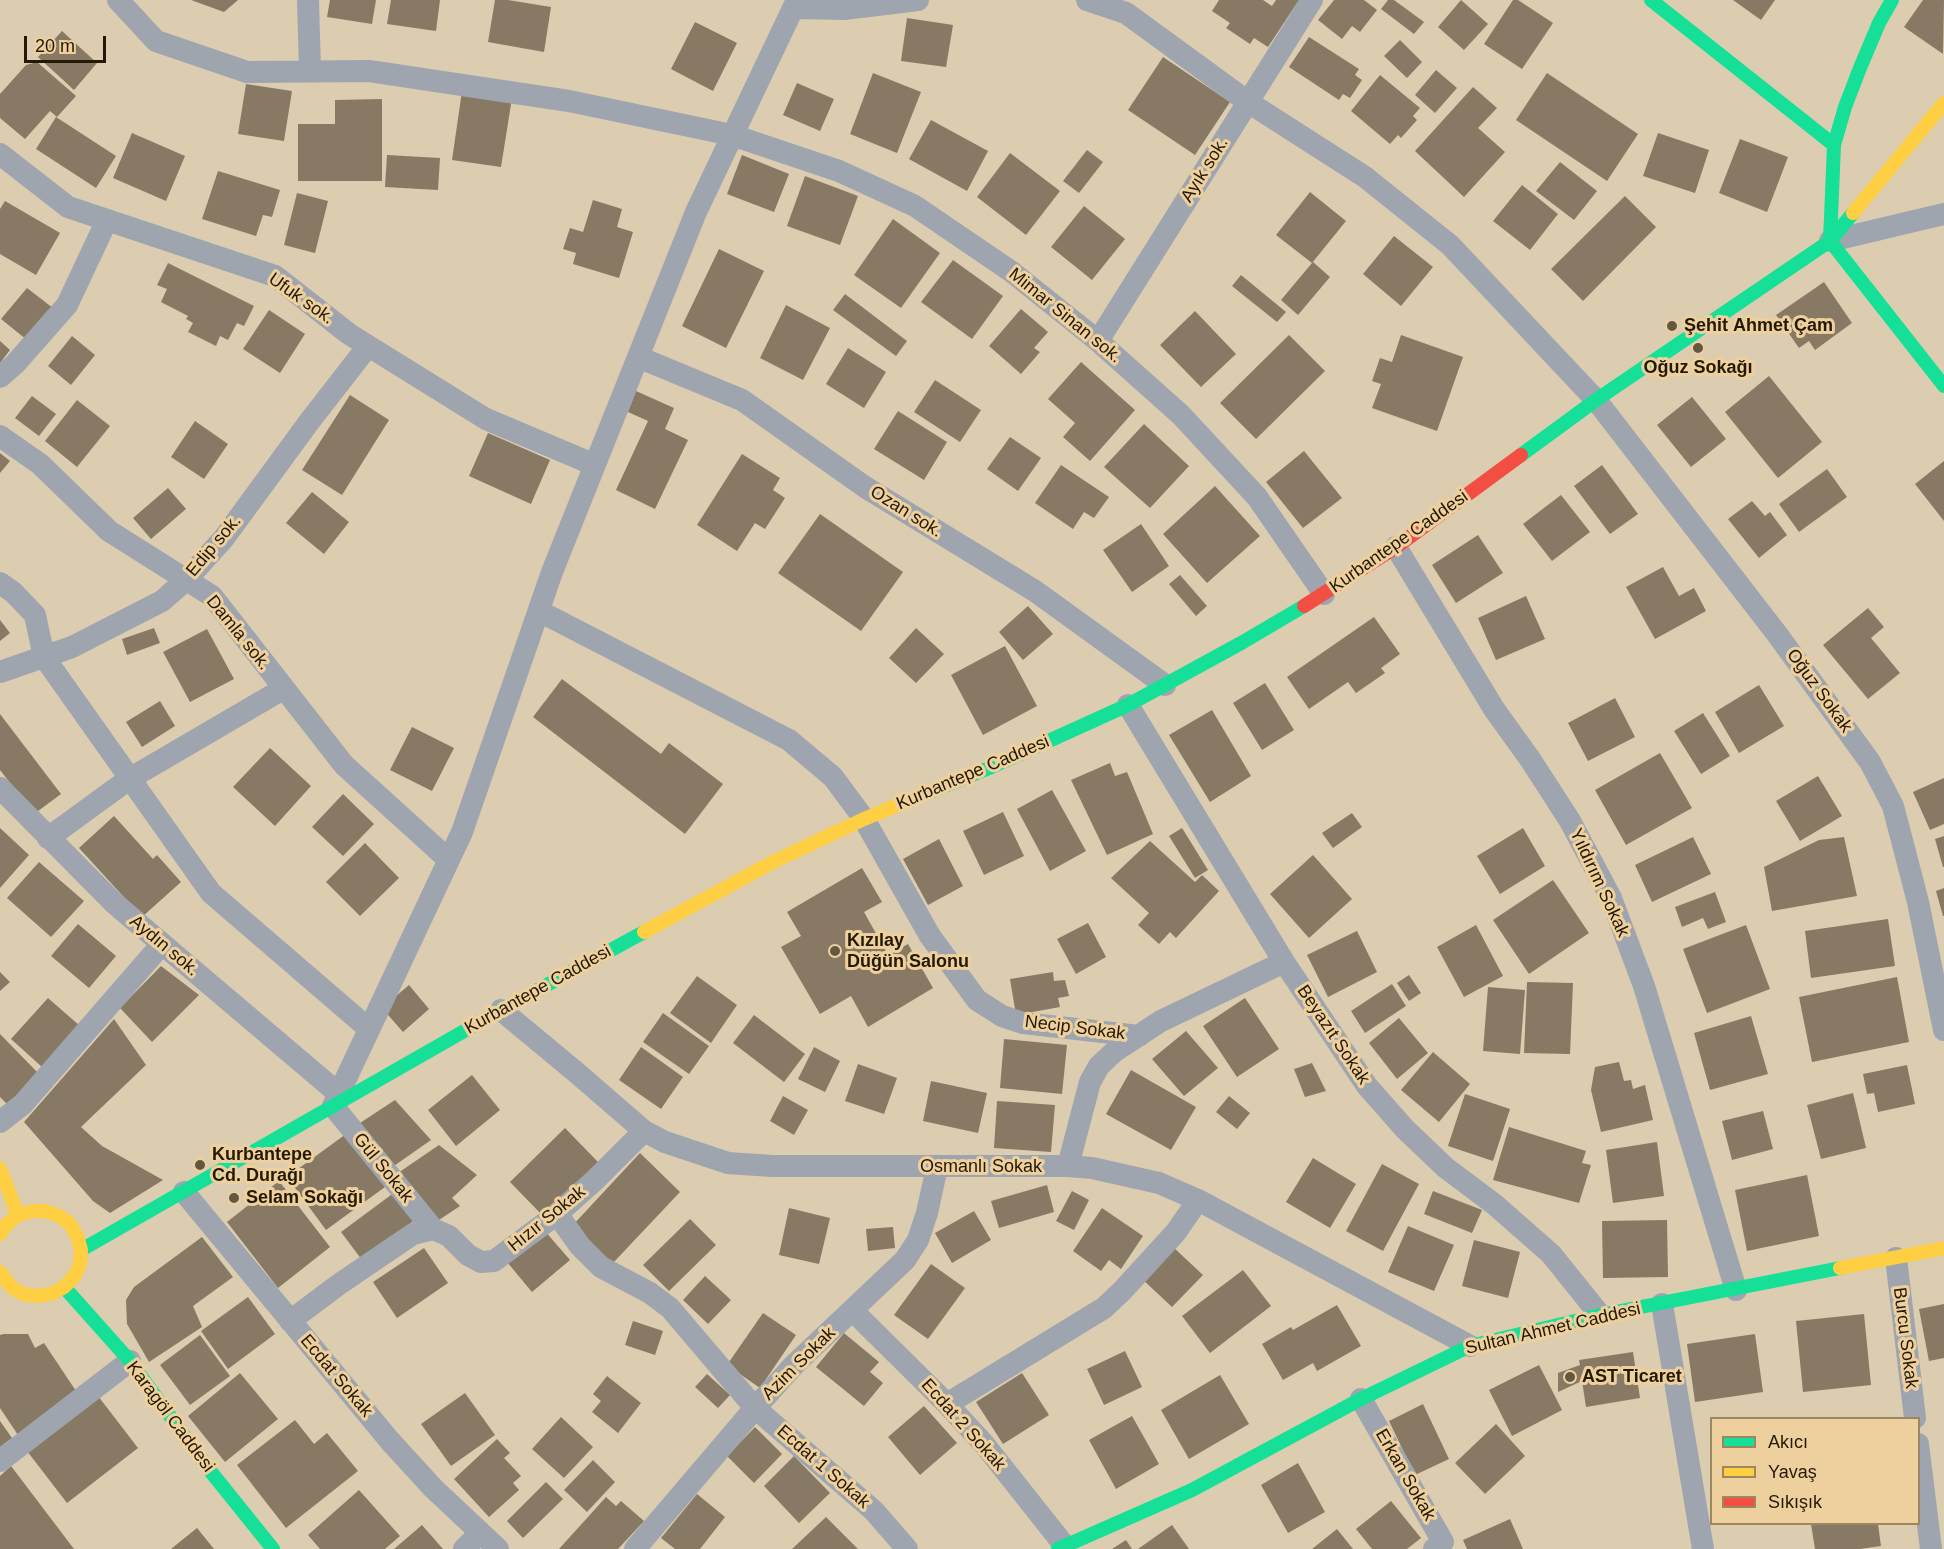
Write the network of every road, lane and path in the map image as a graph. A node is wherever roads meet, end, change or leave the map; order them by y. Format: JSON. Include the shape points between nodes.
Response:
{"nodes":[{"id":1,"x":118,"y":0,"type":"edge"},
{"id":2,"x":308,"y":0,"type":"edge"},
{"id":3,"x":918,"y":0,"type":"edge"},
{"id":4,"x":1087,"y":0,"type":"edge"},
{"id":5,"x":1312,"y":0,"type":"edge"},
{"id":6,"x":1651,"y":0,"type":"edge"},
{"id":7,"x":1892,"y":0,"type":"edge"},
{"id":8,"x":795,"y":4,"type":"edge"},
{"id":9,"x":310,"y":71,"type":"junction"},
{"id":10,"x":1248,"y":102,"type":"junction"},
{"id":11,"x":1944,"y":103,"type":"edge"},
{"id":12,"x":732,"y":135,"type":"junction"},
{"id":13,"x":1834,"y":145,"type":"junction"},
{"id":14,"x":0,"y":154,"type":"edge"},
{"id":15,"x":1944,"y":214,"type":"edge"},
{"id":16,"x":107,"y":220,"type":"junction"},
{"id":17,"x":1830,"y":241,"type":"junction"},
{"id":18,"x":1098,"y":341,"type":"junction"},
{"id":19,"x":368,"y":346,"type":"junction"},
{"id":20,"x":638,"y":357,"type":"junction"},
{"id":21,"x":0,"y":377,"type":"edge"},
{"id":22,"x":1944,"y":386,"type":"edge"},
{"id":23,"x":1596,"y":400,"type":"junction"},
{"id":24,"x":0,"y":435,"type":"edge"},
{"id":25,"x":595,"y":465,"type":"junction"},
{"id":26,"x":1395,"y":547,"type":"junction"},
{"id":27,"x":186,"y":580,"type":"junction"},
{"id":28,"x":0,"y":583,"type":"edge"},
{"id":29,"x":1324,"y":594,"type":"junction"},
{"id":30,"x":539,"y":611,"type":"junction"},
{"id":31,"x":44,"y":657,"type":"junction"},
{"id":32,"x":0,"y":672,"type":"edge"},
{"id":33,"x":1165,"y":685,"type":"junction"},
{"id":34,"x":283,"y":688,"type":"junction"},
{"id":35,"x":1128,"y":705,"type":"junction"},
{"id":36,"x":129,"y":779,"type":"junction"},
{"id":37,"x":0,"y":788,"type":"edge"},
{"id":38,"x":864,"y":819,"type":"junction"},
{"id":39,"x":48,"y":838,"type":"junction"},
{"id":40,"x":449,"y":860,"type":"junction"},
{"id":41,"x":162,"y":944,"type":"junction"},
{"id":42,"x":1284,"y":962,"type":"junction"},
{"id":43,"x":501,"y":1010,"type":"junction"},
{"id":44,"x":369,"y":1029,"type":"junction"},
{"id":45,"x":1944,"y":1030,"type":"edge"},
{"id":46,"x":1139,"y":1036,"type":"junction"},
{"id":47,"x":336,"y":1100,"type":"junction"},
{"id":48,"x":0,"y":1122,"type":"edge"},
{"id":49,"x":644,"y":1131,"type":"junction"},
{"id":50,"x":1068,"y":1166,"type":"junction"},
{"id":51,"x":937,"y":1167,"type":"junction"},
{"id":52,"x":0,"y":1169,"type":"edge"},
{"id":53,"x":184,"y":1192,"type":"junction"},
{"id":54,"x":1198,"y":1200,"type":"junction"},
{"id":55,"x":557,"y":1214,"type":"junction"},
{"id":56,"x":18,"y":1215,"type":"junction"},
{"id":57,"x":434,"y":1229,"type":"junction"},
{"id":58,"x":0,"y":1234,"type":"edge"},
{"id":59,"x":1944,"y":1248,"type":"edge"},
{"id":60,"x":81,"y":1250,"type":"junction"},
{"id":61,"x":1896,"y":1258,"type":"junction"},
{"id":62,"x":0,"y":1275,"type":"edge"},
{"id":63,"x":64,"y":1287,"type":"junction"},
{"id":64,"x":1736,"y":1290,"type":"junction"},
{"id":65,"x":1662,"y":1304,"type":"junction"},
{"id":66,"x":853,"y":1311,"type":"junction"},
{"id":67,"x":1600,"y":1315,"type":"junction"},
{"id":68,"x":290,"y":1321,"type":"junction"},
{"id":69,"x":1470,"y":1346,"type":"junction"},
{"id":70,"x":129,"y":1361,"type":"junction"},
{"id":71,"x":1361,"y":1399,"type":"junction"},
{"id":72,"x":947,"y":1404,"type":"junction"},
{"id":73,"x":755,"y":1408,"type":"junction"},
{"id":74,"x":1915,"y":1417,"type":"edge"},
{"id":75,"x":1920,"y":1460,"type":"edge"},
{"id":76,"x":0,"y":1461,"type":"edge"},
{"id":77,"x":480,"y":1533,"type":"junction"},
{"id":78,"x":1061,"y":1547,"type":"edge"},
{"id":79,"x":1441,"y":1547,"type":"edge"},
{"id":80,"x":273,"y":1549,"type":"edge"},
{"id":81,"x":464,"y":1549,"type":"edge"},
{"id":82,"x":498,"y":1549,"type":"edge"},
{"id":83,"x":635,"y":1549,"type":"edge"},
{"id":84,"x":907,"y":1549,"type":"edge"},
{"id":85,"x":1703,"y":1549,"type":"edge"},
{"id":86,"x":1931,"y":1549,"type":"edge"}],
"edges":[{"from":1,"to":9,"type":"street","name":"Mimar Sinan sok.","via":[[156,41],[247,72]]},
{"from":2,"to":9,"type":"street"},
{"from":3,"to":8,"type":"street","via":[[844,9]]},
{"from":4,"to":10,"type":"street","name":"Oğuz Sokak","via":[[1126,13]]},
{"from":5,"to":10,"type":"street","name":"Ayık sok."},
{"from":6,"to":13,"type":"main road"},
{"from":7,"to":13,"type":"main road","via":[[1856,78]]},
{"from":8,"to":12,"type":"street"},
{"from":9,"to":12,"type":"street","name":"Mimar Sinan sok.","via":[[369,71],[568,101]]},
{"from":10,"to":18,"type":"street","name":"Ayık sok."},
{"from":10,"to":23,"type":"street","name":"Oğuz Sokak","via":[[1365,177],[1450,245]]},
{"from":11,"to":17,"type":"main road","name":"Kurbantepe Caddesi"},
{"from":12,"to":18,"type":"street","name":"Mimar Sinan sok.","via":[[839,171],[915,206],[1012,272]]},
{"from":12,"to":20,"type":"street","via":[[696,212]]},
{"from":13,"to":17,"type":"main road"},
{"from":14,"to":16,"type":"street","name":"Ufuk sok.","via":[[68,207]]},
{"from":15,"to":17,"type":"street"},
{"from":16,"to":19,"type":"street","name":"Ufuk sok.","via":[[274,276]]},
{"from":16,"to":21,"type":"street","via":[[67,305]]},
{"from":17,"to":22,"type":"main road"},
{"from":17,"to":23,"type":"main road","name":"Kurbantepe Caddesi"},
{"from":18,"to":29,"type":"street","name":"Mimar Sinan sok.","via":[[1181,415],[1257,497]]},
{"from":19,"to":25,"type":"street","name":"Ufuk sok.","via":[[486,419]]},
{"from":19,"to":27,"type":"street","name":"Edip sok.","via":[[224,538]]},
{"from":20,"to":25,"type":"street"},
{"from":20,"to":33,"type":"street","name":"Ozan sok.","via":[[742,400],[865,487],[1035,591]]},
{"from":23,"to":26,"type":"main road","name":"Kurbantepe Caddesi"},
{"from":23,"to":45,"type":"street","name":"Oğuz Sokak","via":[[1743,589],[1870,762],[1893,806]]},
{"from":24,"to":27,"type":"street","name":"Damla sok.","via":[[40,464],[109,531]]},
{"from":25,"to":30,"type":"street"},
{"from":26,"to":29,"type":"main road","name":"Kurbantepe Caddesi"},
{"from":26,"to":64,"type":"street","name":"Yıldırım Sokak","via":[[1494,709],[1570,821],[1611,898],[1644,986]]},
{"from":27,"to":31,"type":"street","name":"Edip sok.","via":[[162,601]]},
{"from":27,"to":34,"type":"street","name":"Damla sok.","via":[[212,596]]},
{"from":28,"to":31,"type":"street","via":[[35,615]]},
{"from":29,"to":33,"type":"main road","name":"Kurbantepe Caddesi"},
{"from":30,"to":38,"type":"street","name":"Necip Sokak","via":[[789,740],[833,777]]},
{"from":30,"to":40,"type":"street"},
{"from":31,"to":32,"type":"street","name":"Edip sok."},
{"from":31,"to":36,"type":"street"},
{"from":33,"to":35,"type":"main road","name":"Kurbantepe Caddesi"},
{"from":34,"to":36,"type":"street"},
{"from":34,"to":40,"type":"street","name":"Damla sok.","via":[[344,765]]},
{"from":35,"to":38,"type":"main road","name":"Kurbantepe Caddesi"},
{"from":35,"to":42,"type":"street","name":"Beyazıt Sokak"},
{"from":36,"to":39,"type":"street"},
{"from":36,"to":44,"type":"street","via":[[211,893]]},
{"from":37,"to":39,"type":"street","name":"Aydın sok."},
{"from":38,"to":43,"type":"main road","name":"Kurbantepe Caddesi","via":[[773,862]]},
{"from":38,"to":46,"type":"street","name":"Necip Sokak","via":[[930,936],[977,1000],[1002,1016],[1023,1023]]},
{"from":39,"to":41,"type":"street","name":"Aydın sok."},
{"from":40,"to":44,"type":"street"},
{"from":41,"to":47,"type":"street","name":"Aydın sok."},
{"from":41,"to":48,"type":"street","via":[[23,1104]]},
{"from":42,"to":46,"type":"street","via":[[1186,1008]]},
{"from":42,"to":67,"type":"street","name":"Beyazıt Sokak","via":[[1367,1086],[1405,1129],[1551,1254]]},
{"from":43,"to":47,"type":"main road","name":"Kurbantepe Caddesi"},
{"from":43,"to":49,"type":"street","name":"Osmanlı Sokak"},
{"from":44,"to":47,"type":"street"},
{"from":46,"to":50,"type":"street","via":[[1099,1066],[1090,1082]]},
{"from":47,"to":53,"type":"main road","name":"Kurbantepe Caddesi"},
{"from":47,"to":57,"type":"street","name":"Gül Sokak"},
{"from":49,"to":51,"type":"street","name":"Osmanlı Sokak","via":[[728,1163]]},
{"from":49,"to":55,"type":"street","name":"Hızır Sokak"},
{"from":50,"to":51,"type":"street","name":"Osmanlı Sokak"},
{"from":50,"to":54,"type":"street","name":"Osmanlı Sokak","via":[[1159,1183]]},
{"from":51,"to":66,"type":"street","name":"Azim Sokak","via":[[918,1240],[905,1260]]},
{"from":52,"to":56,"type":"main road"},
{"from":53,"to":60,"type":"main road","name":"Kurbantepe Caddesi"},
{"from":53,"to":68,"type":"street","name":"Ecdat Sokak"},
{"from":54,"to":69,"type":"street","name":"Osmanlı Sokak"},
{"from":54,"to":72,"type":"street","via":[[1176,1232],[1104,1308]]},
{"from":55,"to":57,"type":"street","name":"Hızır Sokak","via":[[494,1261],[481,1262]]},
{"from":55,"to":73,"type":"street","name":"Ecdat 1 Sokak","via":[[601,1267],[670,1308]]},
{"from":56,"to":58,"type":"main road"},
{"from":56,"to":60,"type":"main road","via":[[45,1211],[59,1216],[70,1224]]},
{"from":57,"to":68,"type":"street","via":[[413,1234]]},
{"from":59,"to":61,"type":"main road","name":"Sultan Ahmet Caddesi"},
{"from":60,"to":63,"type":"main road","via":[[80,1264]]},
{"from":61,"to":64,"type":"main road","name":"Sultan Ahmet Caddesi"},
{"from":61,"to":74,"type":"street","name":"Burcu Sokak"},
{"from":62,"to":63,"type":"main road","via":[[23,1294],[51,1294]]},
{"from":63,"to":70,"type":"main road","name":"Karagöl Caddesi"},
{"from":64,"to":65,"type":"main road","name":"Sultan Ahmet Caddesi"},
{"from":65,"to":67,"type":"main road","name":"Sultan Ahmet Caddesi"},
{"from":65,"to":85,"type":"street"},
{"from":66,"to":72,"type":"street","name":"Ecdat 2 Sokak"},
{"from":66,"to":73,"type":"street","name":"Azim Sokak","via":[[794,1365]]},
{"from":67,"to":69,"type":"main road","name":"Sultan Ahmet Caddesi"},
{"from":68,"to":77,"type":"street","name":"Ecdat Sokak","via":[[390,1441]]},
{"from":69,"to":71,"type":"main road","name":"Sultan Ahmet Caddesi"},
{"from":70,"to":76,"type":"street"},
{"from":70,"to":80,"type":"main road","name":"Karagöl Caddesi"},
{"from":71,"to":78,"type":"main road","name":"Sultan Ahmet Caddesi","via":[[1192,1490]]},
{"from":71,"to":79,"type":"street","name":"Erkan Sokak"},
{"from":72,"to":78,"type":"street","name":"Ecdat 2 Sokak","via":[[984,1444]]},
{"from":73,"to":83,"type":"street","name":"Azim Sokak"},
{"from":73,"to":84,"type":"street","name":"Ecdat 1 Sokak","via":[[874,1511]]},
{"from":75,"to":86,"type":"street"},
{"from":77,"to":81,"type":"street"},
{"from":77,"to":82,"type":"street","name":"Ecdat Sokak"}]}
